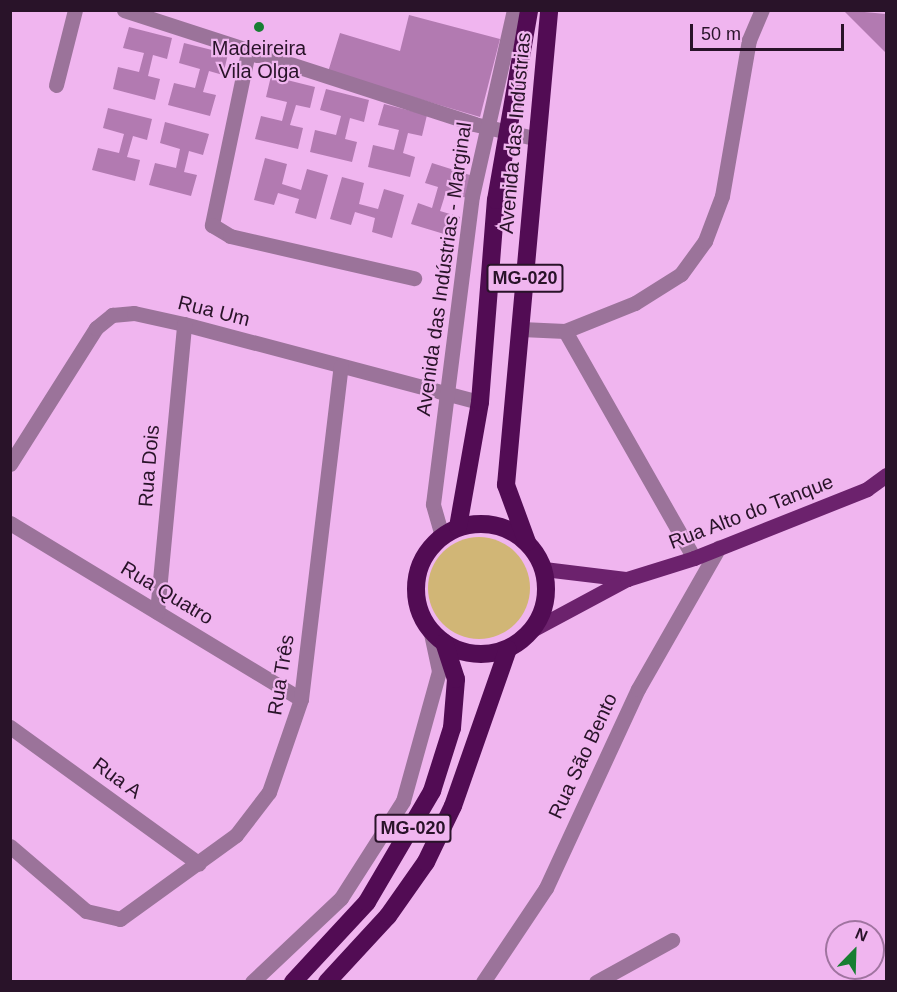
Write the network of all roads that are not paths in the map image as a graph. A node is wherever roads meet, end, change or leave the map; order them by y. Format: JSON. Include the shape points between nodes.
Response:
{"nodes":[{"id":1,"x":75,"y":10,"type":"edge"},
{"id":2,"x":124,"y":10,"type":"edge"},
{"id":3,"x":514,"y":10,"type":"edge"},
{"id":4,"x":529,"y":10,"type":"edge"},
{"id":5,"x":549,"y":10,"type":"edge"},
{"id":6,"x":762,"y":10,"type":"edge"},
{"id":7,"x":260,"y":55,"type":"junction"},
{"id":8,"x":56,"y":85,"type":"dead end"},
{"id":9,"x":484,"y":127,"type":"junction"},
{"id":10,"x":506,"y":132,"type":"junction"},
{"id":11,"x":538,"y":139,"type":"junction"},
{"id":12,"x":414,"y":278,"type":"dead end"},
{"id":13,"x":184,"y":324,"type":"junction"},
{"id":14,"x":521,"y":329,"type":"junction"},
{"id":15,"x":565,"y":331,"type":"junction"},
{"id":16,"x":341,"y":366,"type":"junction"},
{"id":17,"x":447,"y":392,"type":"junction"},
{"id":18,"x":480,"y":402,"type":"junction"},
{"id":19,"x":10,"y":464,"type":"edge"},
{"id":20,"x":886,"y":475,"type":"edge"},
{"id":21,"x":10,"y":523,"type":"edge"},
{"id":22,"x":450,"y":532,"type":"junction"},
{"id":23,"x":527,"y":542,"type":"junction"},
{"id":24,"x":719,"y":547,"type":"junction"},
{"id":25,"x":694,"y":558,"type":"junction"},
{"id":26,"x":544,"y":569,"type":"junction"},
{"id":27,"x":627,"y":579,"type":"junction"},
{"id":28,"x":157,"y":612,"type":"junction"},
{"id":29,"x":532,"y":630,"type":"junction"},
{"id":30,"x":438,"y":637,"type":"junction"},
{"id":31,"x":508,"y":649,"type":"junction"},
{"id":32,"x":301,"y":699,"type":"junction"},
{"id":33,"x":10,"y":727,"type":"edge"},
{"id":34,"x":10,"y":846,"type":"edge"},
{"id":35,"x":199,"y":864,"type":"junction"},
{"id":36,"x":672,"y":940,"type":"dead end"},
{"id":37,"x":252,"y":981,"type":"edge"},
{"id":38,"x":293,"y":981,"type":"edge"},
{"id":39,"x":327,"y":981,"type":"edge"},
{"id":40,"x":483,"y":981,"type":"edge"},
{"id":41,"x":596,"y":981,"type":"edge"}],
"edges":[{"from":1,"to":8,"type":"street"},
{"from":2,"to":7,"type":"street"},
{"from":3,"to":9,"type":"street","name":"Avenida das Indústrias - Marginal"},
{"from":4,"to":10,"type":"highway","name":"Avenida das Indústrias","number":"MG-020"},
{"from":5,"to":11,"type":"highway","name":"Avenida das Indústrias","number":"MG-020"},
{"from":6,"to":15,"type":"street","via":[[749,40],[722,196],[705,241],[681,274],[635,303]]},
{"from":7,"to":9,"type":"street"},
{"from":7,"to":12,"type":"street","via":[[248,52],[212,225],[230,236]]},
{"from":9,"to":10,"type":"street"},
{"from":9,"to":17,"type":"street","name":"Avenida das Indústrias - Marginal"},
{"from":10,"to":11,"type":"street"},
{"from":10,"to":18,"type":"highway","name":"Avenida das Indústrias","number":"MG-020"},
{"from":11,"to":14,"type":"highway","name":"Avenida das Indústrias","number":"MG-020"},
{"from":13,"to":16,"type":"street","name":"Rua Um"},
{"from":13,"to":19,"type":"street","name":"Rua Um","via":[[134,313],[112,315],[96,328]]},
{"from":13,"to":28,"type":"street","name":"Rua Dois"},
{"from":14,"to":15,"type":"street"},
{"from":14,"to":23,"type":"highway","name":"Avenida das Indústrias","number":"MG-020","via":[[506,484]]},
{"from":15,"to":25,"type":"street"},
{"from":16,"to":17,"type":"street","name":"Rua Um"},
{"from":16,"to":32,"type":"street","name":"Rua Três"},
{"from":17,"to":18,"type":"street","name":"Rua Um"},
{"from":17,"to":22,"type":"street","name":"Avenida das Indústrias - Marginal","via":[[433,504]]},
{"from":18,"to":22,"type":"highway","name":"Avenida das Indústrias","number":"MG-020","via":[[471,475]]},
{"from":20,"to":24,"type":"main road","name":"Rua Alto do Tanque","via":[[867,489]]},
{"from":21,"to":28,"type":"street","name":"Rua Quatro"},
{"from":22,"to":23,"type":"highway","number":"MG-020","via":[[482,523],[507,528]]},
{"from":22,"to":30,"type":"highway","number":"MG-020","via":[[424,556],[416,582],[418,608]]},
{"from":23,"to":26,"type":"highway","number":"MG-020"},
{"from":24,"to":25,"type":"main road","name":"Rua Alto do Tanque"},
{"from":24,"to":40,"type":"street","name":"Rua São Bento","via":[[638,689],[546,888]]},
{"from":25,"to":27,"type":"main road","name":"Rua Alto do Tanque"},
{"from":26,"to":27,"type":"main road","name":"Rua Alto do Tanque"},
{"from":26,"to":29,"type":"highway","number":"MG-020","via":[[546,601]]},
{"from":27,"to":29,"type":"main road","name":"Rua Alto do Tanque"},
{"from":28,"to":32,"type":"street","name":"Rua Quatro"},
{"from":29,"to":31,"type":"highway","number":"MG-020"},
{"from":30,"to":31,"type":"highway","via":[[464,652]]},
{"from":30,"to":37,"type":"street","via":[[437,682],[403,801],[341,898]]},
{"from":30,"to":38,"type":"highway","number":"MG-020","via":[[455,689],[452,728],[432,791],[367,902]]},
{"from":31,"to":39,"type":"highway","number":"MG-020","via":[[453,806],[426,862],[388,916]]},
{"from":32,"to":35,"type":"street","name":"Rua Três","via":[[269,792],[236,835]]},
{"from":33,"to":35,"type":"street","name":"Rua A"},
{"from":34,"to":35,"type":"street","name":"Rua Três","via":[[86,911],[120,919]]},
{"from":36,"to":41,"type":"street"}]}
